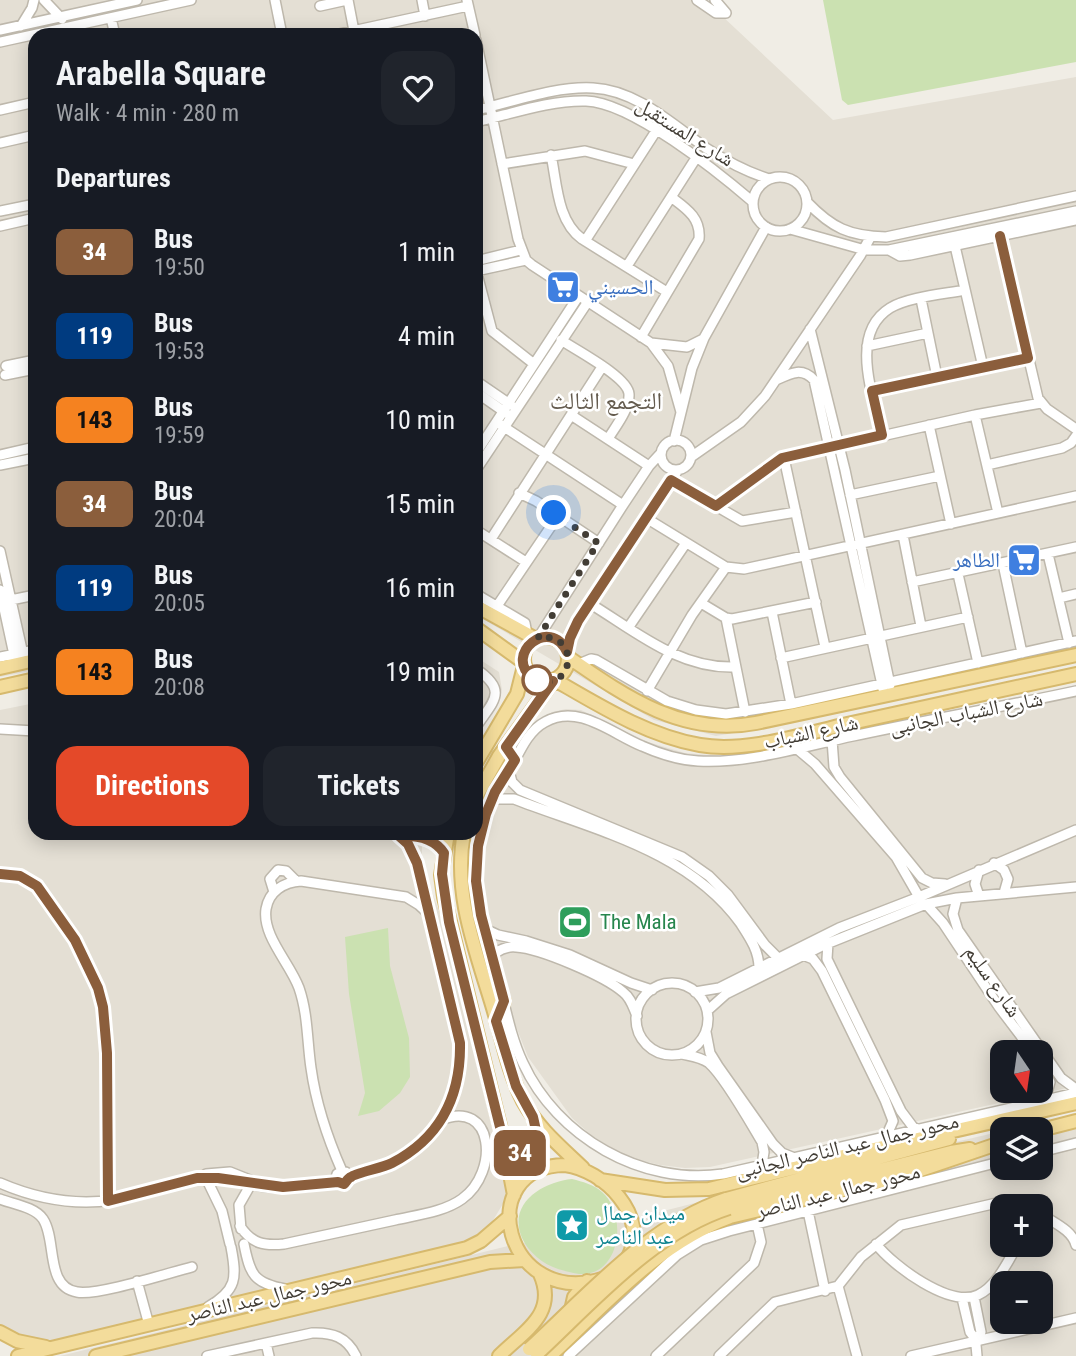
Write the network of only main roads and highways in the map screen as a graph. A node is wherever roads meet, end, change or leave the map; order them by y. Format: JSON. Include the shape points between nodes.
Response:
{"nodes":[{"id":1,"x":483,"y":610,"type":"edge"},
{"id":2,"x":508,"y":624,"type":"junction"},
{"id":3,"x":483,"y":633,"type":"edge"},
{"id":4,"x":534,"y":637,"type":"junction"},
{"id":5,"x":496,"y":643,"type":"junction"},
{"id":6,"x":1076,"y":655,"type":"edge"},
{"id":7,"x":571,"y":658,"type":"junction"},
{"id":8,"x":23,"y":659,"type":"edge"},
{"id":9,"x":524,"y":664,"type":"junction"},
{"id":10,"x":0,"y":668,"type":"edge"},
{"id":11,"x":1076,"y":674,"type":"edge"},
{"id":12,"x":594,"y":676,"type":"junction"},
{"id":13,"x":554,"y":680,"type":"junction"},
{"id":14,"x":28,"y":681,"type":"edge"},
{"id":15,"x":0,"y":687,"type":"edge"},
{"id":16,"x":586,"y":697,"type":"junction"},
{"id":17,"x":512,"y":704,"type":"junction"},
{"id":18,"x":529,"y":714,"type":"junction"},
{"id":19,"x":506,"y":747,"type":"junction"},
{"id":20,"x":483,"y":752,"type":"edge"},
{"id":21,"x":512,"y":765,"type":"road end"},
{"id":22,"x":483,"y":785,"type":"edge"},
{"id":23,"x":447,"y":840,"type":"edge"},
{"id":24,"x":463,"y":840,"type":"edge"},
{"id":25,"x":504,"y":1001,"type":"road end"},
{"id":26,"x":496,"y":1021,"type":"junction"},
{"id":27,"x":1076,"y":1103,"type":"edge"},
{"id":28,"x":533,"y":1117,"type":"junction"},
{"id":29,"x":1076,"y":1121,"type":"edge"},
{"id":30,"x":985,"y":1124,"type":"junction"},
{"id":31,"x":1053,"y":1127,"type":"edge"},
{"id":32,"x":503,"y":1139,"type":"junction"},
{"id":33,"x":990,"y":1147,"type":"edge"},
{"id":34,"x":985,"y":1149,"type":"junction"},
{"id":35,"x":586,"y":1170,"type":"junction"},
{"id":36,"x":600,"y":1180,"type":"junction"},
{"id":37,"x":514,"y":1195,"type":"junction"},
{"id":38,"x":510,"y":1216,"type":"junction"},
{"id":39,"x":481,"y":1241,"type":"junction"},
{"id":40,"x":661,"y":1254,"type":"junction"},
{"id":41,"x":525,"y":1260,"type":"junction"},
{"id":42,"x":626,"y":1260,"type":"junction"},
{"id":43,"x":490,"y":1262,"type":"junction"},
{"id":44,"x":540,"y":1274,"type":"junction"},
{"id":45,"x":587,"y":1281,"type":"junction"},
{"id":46,"x":543,"y":1312,"type":"junction"},
{"id":47,"x":149,"y":1325,"type":"junction"},
{"id":48,"x":125,"y":1330,"type":"junction"},
{"id":49,"x":0,"y":1332,"type":"edge"},
{"id":50,"x":570,"y":1338,"type":"junction"},
{"id":51,"x":155,"y":1342,"type":"junction"},
{"id":52,"x":50,"y":1348,"type":"junction"},
{"id":53,"x":130,"y":1348,"type":"junction"},
{"id":54,"x":18,"y":1356,"type":"edge"},
{"id":55,"x":96,"y":1356,"type":"edge"},
{"id":56,"x":499,"y":1356,"type":"edge"},
{"id":57,"x":522,"y":1356,"type":"edge"},
{"id":58,"x":534,"y":1356,"type":"edge"},
{"id":59,"x":550,"y":1356,"type":"edge"}],
"edges":[{"from":1,"to":2,"type":"main road"},
{"from":2,"to":4,"type":"main road"},
{"from":2,"to":5,"type":"main road","via":[[507,634]]},
{"from":3,"to":5,"type":"main road"},
{"from":4,"to":7,"type":"main road","via":[[554,639]]},
{"from":4,"to":9,"type":"main road","via":[[526,648]]},
{"from":5,"to":9,"type":"main road"},
{"from":6,"to":12,"type":"main road","name":"شارع الشباب","via":[[887,689],[746,725],[714,727],[658,712]]},
{"from":7,"to":12,"type":"main road","name":"شارع الشباب"},
{"from":7,"to":13,"type":"main road"},
{"from":8,"to":10,"type":"main road"},
{"from":9,"to":13,"type":"main road","via":[[538,681]]},
{"from":9,"to":17,"type":"main road"},
{"from":11,"to":16,"type":"main road","name":"شارع الشباب","via":[[737,746],[700,745],[672,738]]},
{"from":12,"to":16,"type":"main road","via":[[586,687]]},
{"from":13,"to":16,"type":"main road","name":"شارع الشباب"},
{"from":13,"to":18,"type":"main road"},
{"from":14,"to":15,"type":"main road"},
{"from":17,"to":18,"type":"main road","via":[[522,704]]},
{"from":17,"to":20,"type":"main road"},
{"from":18,"to":19,"type":"main road"},
{"from":19,"to":21,"type":"main road"},
{"from":19,"to":22,"type":"main road"},
{"from":23,"to":32,"type":"main road","via":[[442,874],[449,922]]},
{"from":24,"to":26,"type":"main road","via":[[463,897]]},
{"from":25,"to":26,"type":"main road"},
{"from":26,"to":28,"type":"main road","via":[[516,1086]]},
{"from":27,"to":30,"type":"main road","name":"محور جمال عبد الناصر"},
{"from":28,"to":32,"type":"main road","via":[[538,1139],[534,1151],[521,1153]]},
{"from":28,"to":35,"type":"main road"},
{"from":29,"to":31,"type":"main road"},
{"from":30,"to":36,"type":"main road","name":"محور جمال عبد الناصر","via":[[838,1153],[704,1190],[665,1190]]},
{"from":30,"to":57,"type":"main road","bridge":true,"via":[[945,1141],[726,1199],[690,1213],[645,1243]]},
{"from":32,"to":37,"type":"main road"},
{"from":33,"to":34,"type":"main road","name":"محور جمال عبد الناصر"},
{"from":34,"to":40,"type":"main road","name":"محور جمال عبد الناصر","via":[[903,1176],[730,1217]]},
{"from":34,"to":58,"type":"main road","bridge":true,"via":[[951,1152],[701,1218],[651,1250]]},
{"from":35,"to":36,"type":"main road"},
{"from":35,"to":37,"type":"main road","via":[[565,1165],[544,1168],[527,1178]]},
{"from":36,"to":42,"type":"main road","via":[[619,1197],[629,1216],[633,1242]]},
{"from":37,"to":38,"type":"main road"},
{"from":38,"to":39,"type":"main road","name":"محور جمال عبد الناصر"},
{"from":38,"to":41,"type":"main road","via":[[512,1236]]},
{"from":39,"to":43,"type":"main road","via":[[489,1250]]},
{"from":39,"to":47,"type":"main road","name":"محور جمال عبد الناصر"},
{"from":40,"to":42,"type":"main road"},
{"from":40,"to":50,"type":"main road","name":"محور جمال عبد الناصر"},
{"from":41,"to":43,"type":"main road","name":"محور جمال عبد الناصر"},
{"from":41,"to":44,"type":"main road"},
{"from":42,"to":45,"type":"main road","via":[[612,1275]]},
{"from":43,"to":51,"type":"main road","name":"محور جمال عبد الناصر"},
{"from":44,"to":45,"type":"main road","via":[[566,1282]]},
{"from":44,"to":46,"type":"main road","via":[[546,1291]]},
{"from":45,"to":50,"type":"main road","via":[[571,1305]]},
{"from":46,"to":50,"type":"main road","via":[[564,1318]]},
{"from":46,"to":56,"type":"main road"},
{"from":47,"to":48,"type":"main road","name":"محور جمال عبد الناصر"},
{"from":47,"to":51,"type":"main road"},
{"from":48,"to":52,"type":"main road","name":"محور جمال عبد الناصر"},
{"from":48,"to":53,"type":"main road"},
{"from":49,"to":52,"type":"main road"},
{"from":50,"to":59,"type":"main road","name":"محور جمال عبد الناصر"},
{"from":51,"to":53,"type":"main road","name":"محور جمال عبد الناصر"},
{"from":52,"to":54,"type":"main road","name":"محور جمال عبد الناصر"},
{"from":53,"to":55,"type":"main road","name":"محور جمال عبد الناصر"}]}
